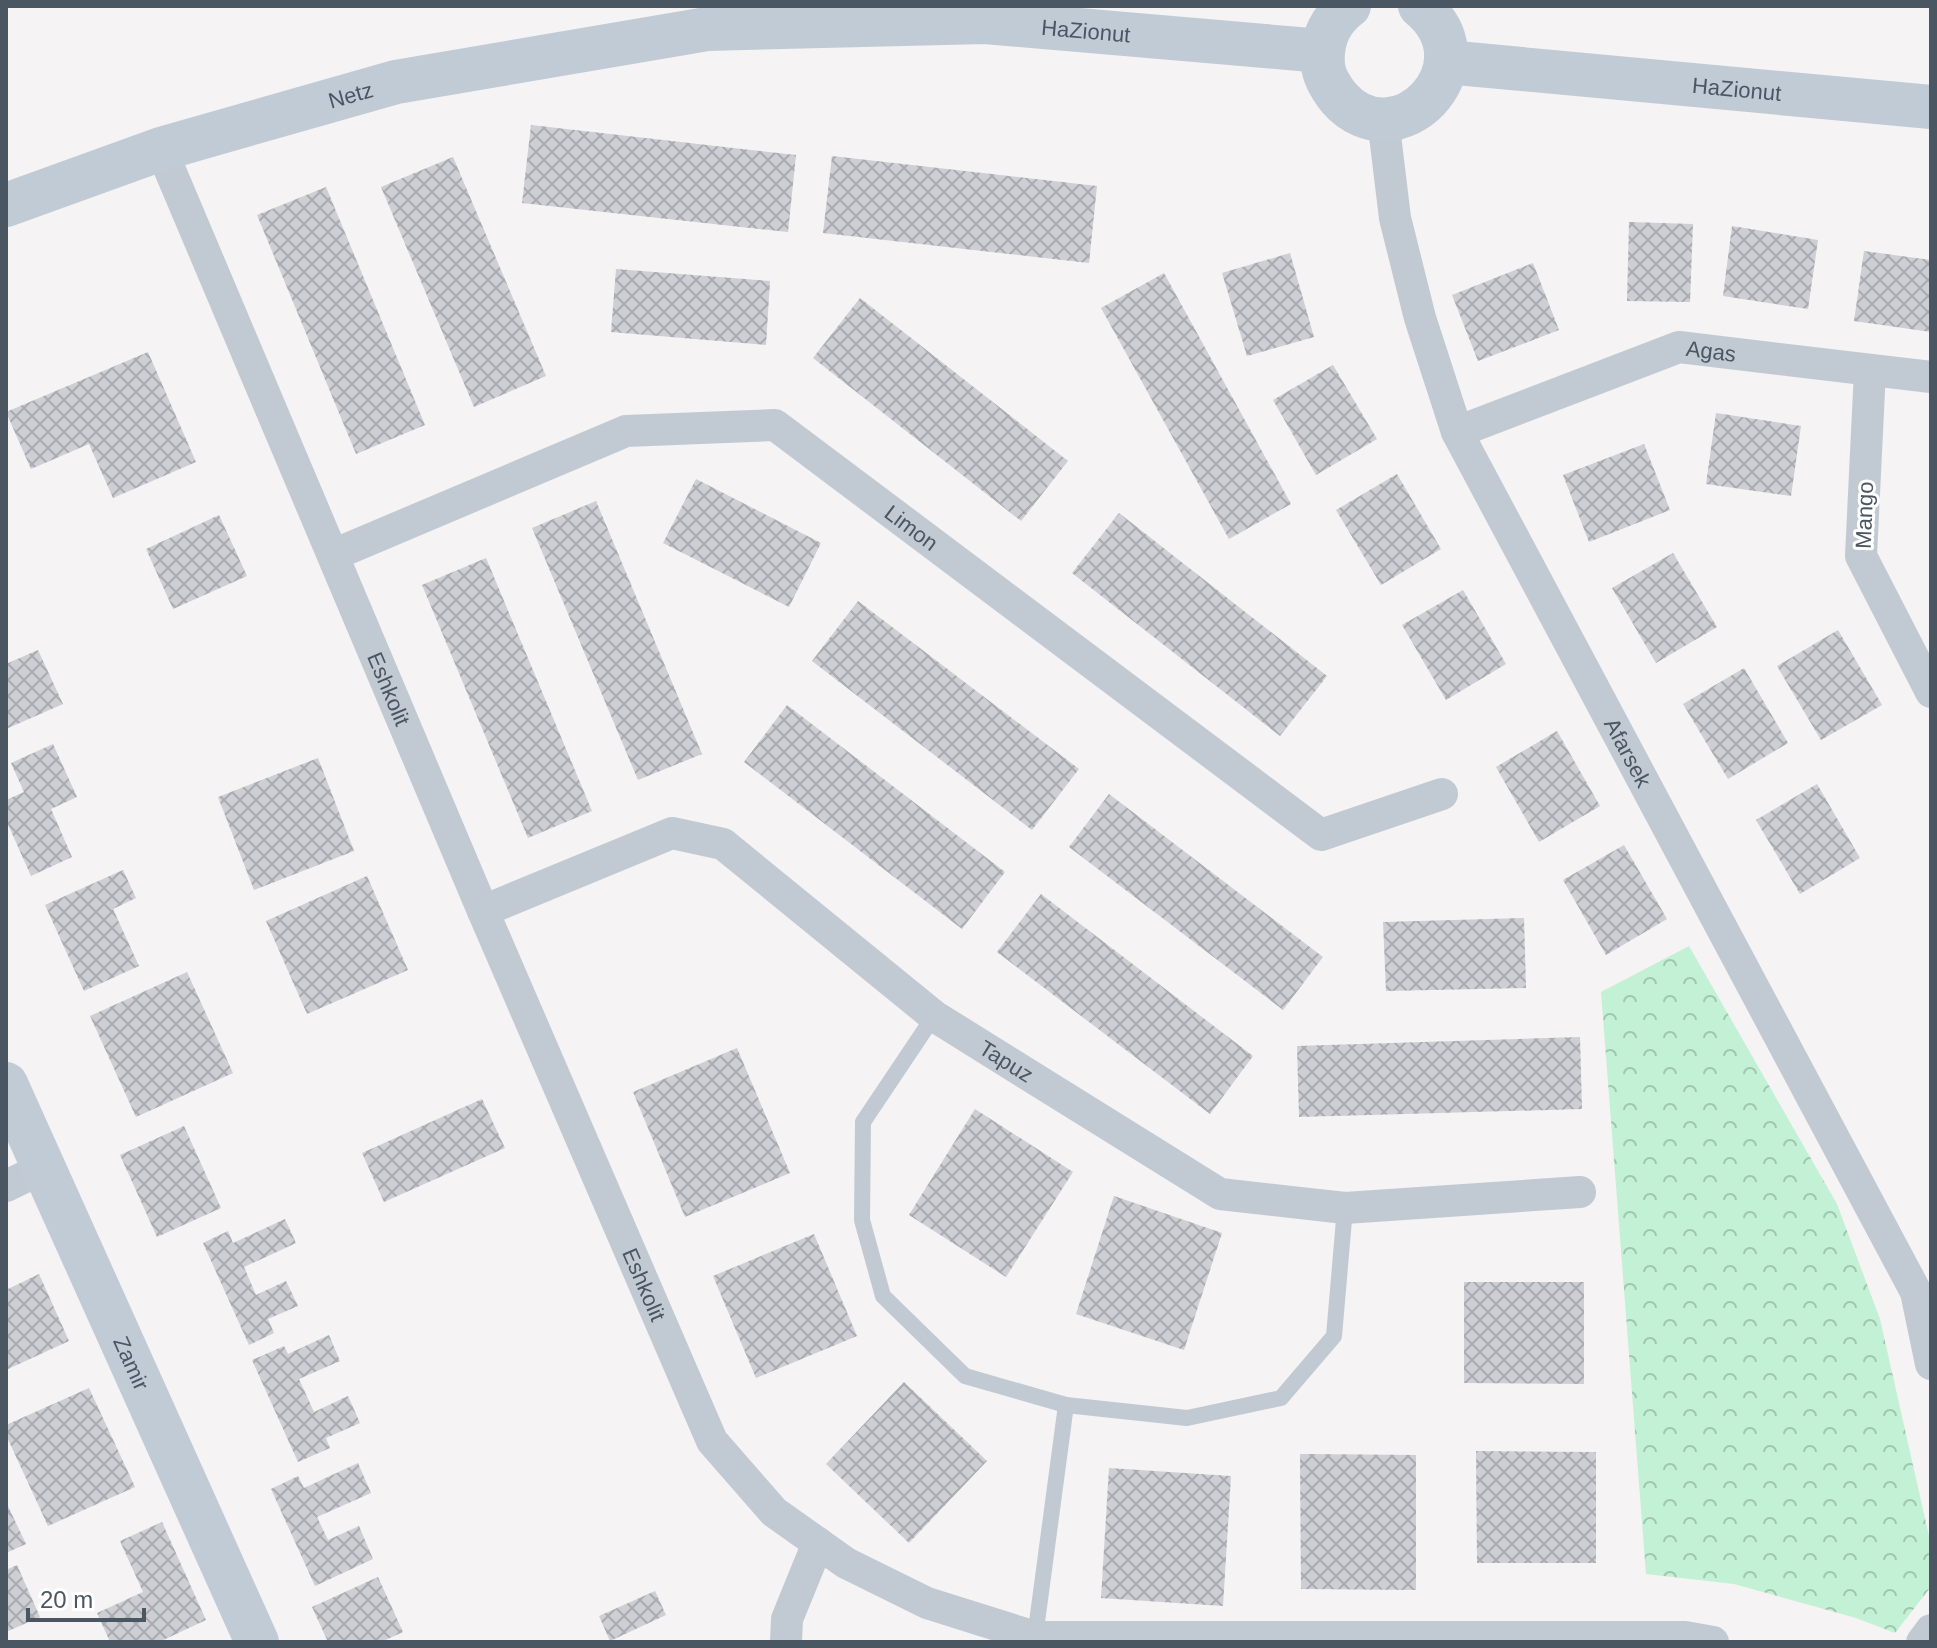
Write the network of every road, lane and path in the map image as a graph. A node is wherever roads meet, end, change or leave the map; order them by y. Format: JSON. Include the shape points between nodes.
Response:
{"nodes":[{"id":1,"x":1349,"y":6,"type":"edge"},
{"id":2,"x":1420,"y":6,"type":"edge"},
{"id":3,"x":707,"y":29,"type":"joint"},
{"id":4,"x":1322,"y":51,"type":"junction"},
{"id":5,"x":1446,"y":62,"type":"junction"},
{"id":6,"x":1931,"y":107,"type":"edge"},
{"id":7,"x":1383,"y":119,"type":"junction"},
{"id":8,"x":161,"y":149,"type":"junction"},
{"id":9,"x":6,"y":205,"type":"edge"},
{"id":10,"x":1870,"y":370,"type":"junction"},
{"id":11,"x":1931,"y":377,"type":"edge"},
{"id":12,"x":1457,"y":432,"type":"junction"},
{"id":13,"x":333,"y":555,"type":"junction"},
{"id":14,"x":1931,"y":692,"type":"edge"},
{"id":15,"x":1442,"y":794,"type":"dead end"},
{"id":16,"x":483,"y":911,"type":"junction"},
{"id":17,"x":934,"y":1016,"type":"junction"},
{"id":18,"x":6,"y":1084,"type":"edge"},
{"id":19,"x":24,"y":1177,"type":"edge"},
{"id":20,"x":1580,"y":1192,"type":"dead end"},
{"id":21,"x":1345,"y":1208,"type":"junction"},
{"id":22,"x":1931,"y":1364,"type":"edge"},
{"id":23,"x":1066,"y":1405,"type":"junction"},
{"id":24,"x":818,"y":1543,"type":"junction"},
{"id":25,"x":1931,"y":1630,"type":"edge"},
{"id":26,"x":1035,"y":1637,"type":"junction"},
{"id":27,"x":1443,"y":1639,"type":"edge"},
{"id":28,"x":257,"y":1642,"type":"edge"},
{"id":29,"x":786,"y":1642,"type":"edge"},
{"id":30,"x":1713,"y":1642,"type":"edge"},
{"id":31,"x":1922,"y":1642,"type":"edge"}],
"edges":[{"from":1,"to":4,"type":"street","via":[[1327,30]]},
{"from":2,"to":5,"type":"street","via":[[1443,34]]},
{"from":3,"to":4,"type":"street","name":"HaZionut","via":[[985,22]]},
{"from":3,"to":8,"type":"street","name":"Netz","via":[[396,82]]},
{"from":4,"to":7,"type":"street","via":[[1332,90],[1345,105]]},
{"from":5,"to":6,"type":"street","name":"HaZionut"},
{"from":5,"to":7,"type":"street","via":[[1435,93],[1421,108]]},
{"from":7,"to":12,"type":"street","name":"Afarsek","via":[[1395,218]]},
{"from":8,"to":9,"type":"street","name":"Netz"},
{"from":8,"to":13,"type":"street","name":"Eshkolit"},
{"from":10,"to":11,"type":"street","name":"Agas"},
{"from":10,"to":12,"type":"street","name":"Agas","via":[[1679,347]]},
{"from":10,"to":14,"type":"street","name":"Mango","via":[[1861,556]]},
{"from":12,"to":22,"type":"street","name":"Afarsek","via":[[1916,1292]]},
{"from":13,"to":15,"type":"street","name":"Limon","via":[[626,431],[775,425],[1321,835]]},
{"from":13,"to":16,"type":"street","name":"Eshkolit"},
{"from":16,"to":17,"type":"street","name":"Tapuz","via":[[672,833],[723,844]]},
{"from":16,"to":24,"type":"street","name":"Eshkolit","via":[[712,1441],[774,1512]]},
{"from":17,"to":21,"type":"street","name":"Tapuz","via":[[1220,1194]]},
{"from":17,"to":23,"type":"lane","via":[[863,1122],[862,1220],[883,1296],[965,1376]]},
{"from":18,"to":19,"type":"street","name":"Zamir"},
{"from":19,"to":28,"type":"street","name":"Zamir"},
{"from":20,"to":21,"type":"street","name":"Tapuz"},
{"from":21,"to":23,"type":"lane","via":[[1334,1336],[1281,1398],[1187,1418]]},
{"from":23,"to":26,"type":"lane"},
{"from":24,"to":26,"type":"street","name":"Eshkolit","via":[[846,1563],[927,1603]]},
{"from":24,"to":29,"type":"street","via":[[787,1619]]},
{"from":25,"to":31,"type":"street"},
{"from":26,"to":27,"type":"street","name":"Eshkolit"},
{"from":27,"to":30,"type":"street","name":"Eshkolit","via":[[1685,1637]]}]}
